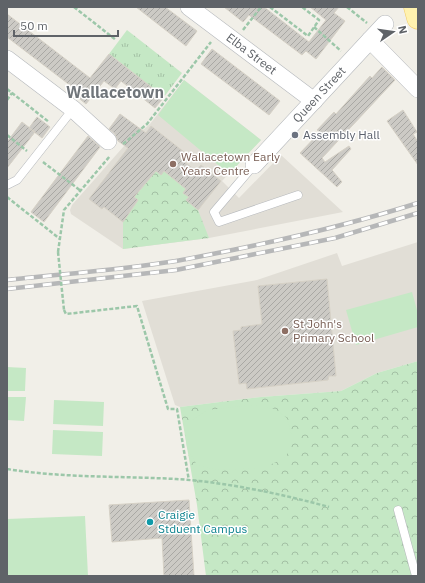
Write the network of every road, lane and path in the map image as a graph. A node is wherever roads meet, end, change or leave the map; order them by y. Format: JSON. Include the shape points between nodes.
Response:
{"nodes":[{"id":1,"x":74,"y":7,"type":"edge"},
{"id":2,"x":189,"y":7,"type":"edge"},
{"id":3,"x":261,"y":7,"type":"edge"},
{"id":4,"x":270,"y":7,"type":"edge"},
{"id":5,"x":302,"y":7,"type":"edge"},
{"id":6,"x":347,"y":7,"type":"edge"},
{"id":7,"x":415,"y":7,"type":"edge"},
{"id":8,"x":418,"y":18,"type":"edge"},
{"id":9,"x":314,"y":27,"type":"junction"},
{"id":10,"x":220,"y":31,"type":"junction"},
{"id":11,"x":378,"y":32,"type":"junction"},
{"id":12,"x":116,"y":40,"type":"dead end"},
{"id":13,"x":234,"y":41,"type":"junction"},
{"id":14,"x":7,"y":59,"type":"edge"},
{"id":15,"x":352,"y":60,"type":"junction"},
{"id":16,"x":7,"y":89,"type":"edge"},
{"id":17,"x":418,"y":89,"type":"edge"},
{"id":18,"x":12,"y":93,"type":"junction"},
{"id":19,"x":7,"y":100,"type":"edge"},
{"id":20,"x":314,"y":101,"type":"junction"},
{"id":21,"x":73,"y":109,"type":"junction"},
{"id":22,"x":57,"y":129,"type":"junction"},
{"id":23,"x":111,"y":146,"type":"junction"},
{"id":24,"x":254,"y":165,"type":"joint"},
{"id":25,"x":7,"y":185,"type":"edge"},
{"id":26,"x":298,"y":194,"type":"dead end"},
{"id":27,"x":7,"y":197,"type":"edge"},
{"id":28,"x":60,"y":240,"type":"junction"},
{"id":29,"x":7,"y":469,"type":"edge"},
{"id":30,"x":189,"y":481,"type":"junction"},
{"id":31,"x":329,"y":507,"type":"dead end"},
{"id":32,"x":398,"y":510,"type":"dead end"},
{"id":33,"x":416,"y":576,"type":"edge"}],
"edges":[{"from":1,"to":12,"type":"path"},
{"from":2,"to":10,"type":"street","name":"Elba Street"},
{"from":3,"to":13,"type":"path"},
{"from":4,"to":9,"type":"path","via":[[308,36]]},
{"from":5,"to":9,"type":"path","via":[[320,20]]},
{"from":6,"to":11,"type":"path"},
{"from":7,"to":8,"type":"main road"},
{"from":9,"to":15,"type":"path"},
{"from":10,"to":13,"type":"street","name":"Elba Street"},
{"from":10,"to":23,"type":"path","via":[[147,124]]},
{"from":11,"to":15,"type":"street","name":"Queen Street"},
{"from":11,"to":17,"type":"street"},
{"from":13,"to":20,"type":"street","name":"Elba Street"},
{"from":14,"to":21,"type":"street"},
{"from":15,"to":20,"type":"street","name":"Queen Street"},
{"from":16,"to":18,"type":"path"},
{"from":18,"to":19,"type":"path"},
{"from":18,"to":22,"type":"path"},
{"from":20,"to":24,"type":"street","name":"Queen Street"},
{"from":21,"to":22,"type":"lane"},
{"from":21,"to":23,"type":"street"},
{"from":22,"to":25,"type":"lane","via":[[17,180]]},
{"from":23,"to":28,"type":"path","via":[[64,210]]},
{"from":24,"to":26,"type":"lane","via":[[214,212],[219,222]]},
{"from":27,"to":28,"type":"path"},
{"from":28,"to":30,"type":"path","bridge":true,"via":[[58,252],[66,314],[137,306],[168,409],[177,409]]},
{"from":29,"to":30,"type":"path","via":[[36,474]]},
{"from":30,"to":31,"type":"path","via":[[260,491]]},
{"from":32,"to":33,"type":"lane"}]}
